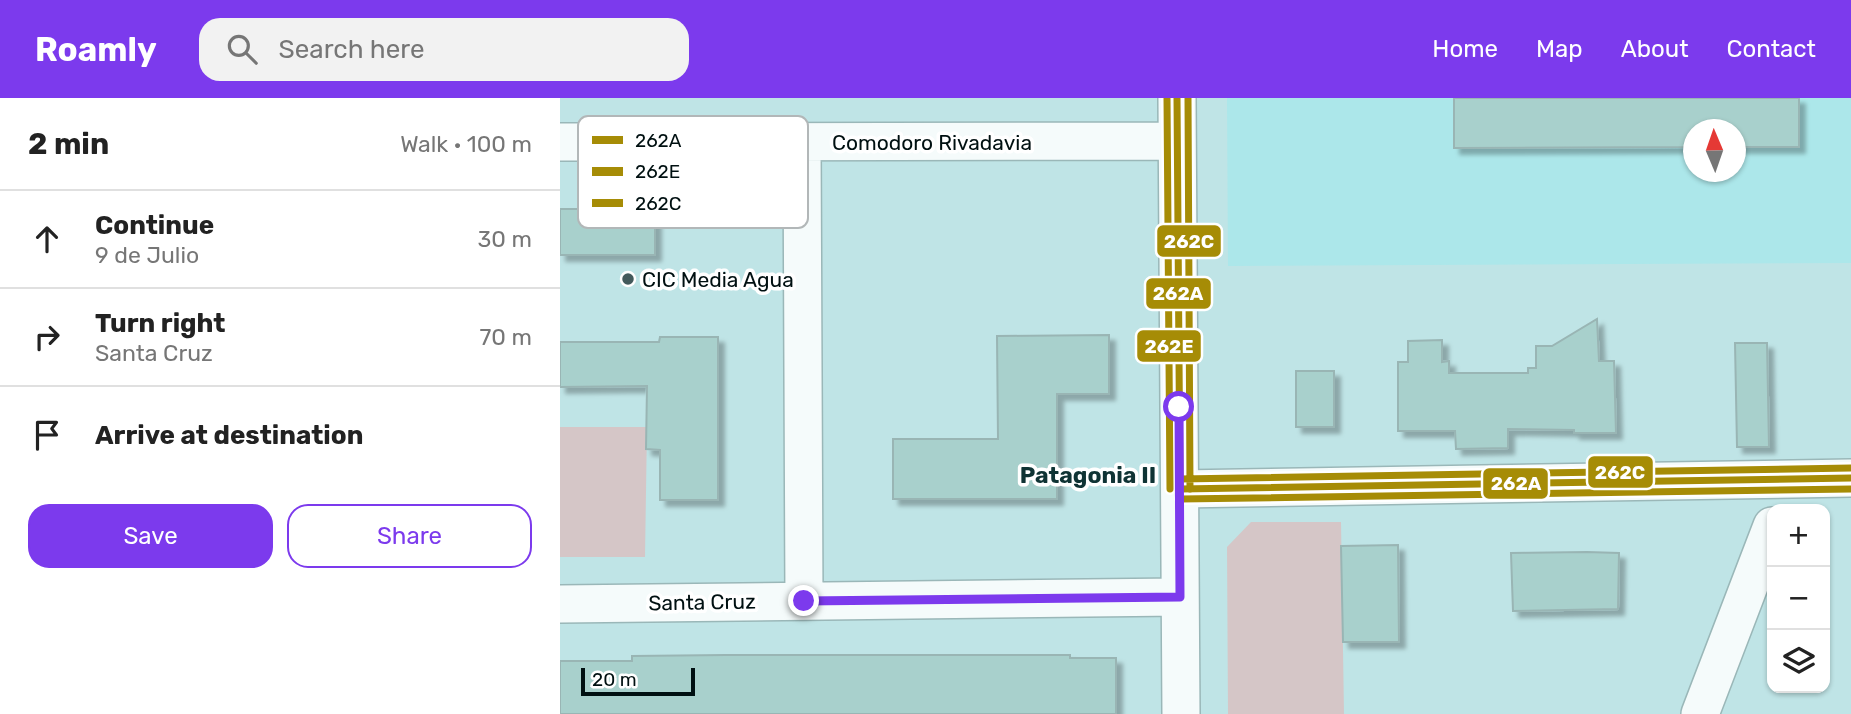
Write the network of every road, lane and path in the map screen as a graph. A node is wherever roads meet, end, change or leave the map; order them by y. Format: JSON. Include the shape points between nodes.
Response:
{"nodes":[{"id":1,"x":1177,"y":98,"type":"edge"},
{"id":2,"x":1177,"y":141,"type":"junction"},
{"id":3,"x":560,"y":142,"type":"edge"},
{"id":4,"x":578,"y":142,"type":"edge"},
{"id":5,"x":808,"y":142,"type":"edge"},
{"id":6,"x":802,"y":228,"type":"edge"},
{"id":7,"x":1851,"y":478,"type":"edge"},
{"id":8,"x":1180,"y":489,"type":"junction"},
{"id":9,"x":1785,"y":494,"type":"edge"},
{"id":10,"x":1767,"y":539,"type":"edge"},
{"id":11,"x":1180,"y":597,"type":"junction"},
{"id":12,"x":804,"y":601,"type":"junction"},
{"id":13,"x":560,"y":604,"type":"edge"},
{"id":14,"x":1181,"y":714,"type":"edge"},
{"id":15,"x":1700,"y":714,"type":"edge"}],
"edges":[{"from":1,"to":2,"type":"street"},
{"from":2,"to":5,"type":"street","name":"Comodoro Rivadavia"},
{"from":2,"to":8,"type":"street"},
{"from":3,"to":4,"type":"street","name":"Comodoro Rivadavia"},
{"from":6,"to":12,"type":"street"},
{"from":7,"to":9,"type":"street"},
{"from":8,"to":9,"type":"street"},
{"from":8,"to":11,"type":"street"},
{"from":10,"to":15,"type":"street"},
{"from":11,"to":12,"type":"street","name":"Santa Cruz"},
{"from":11,"to":14,"type":"street"},
{"from":12,"to":13,"type":"street","name":"Santa Cruz"}]}
